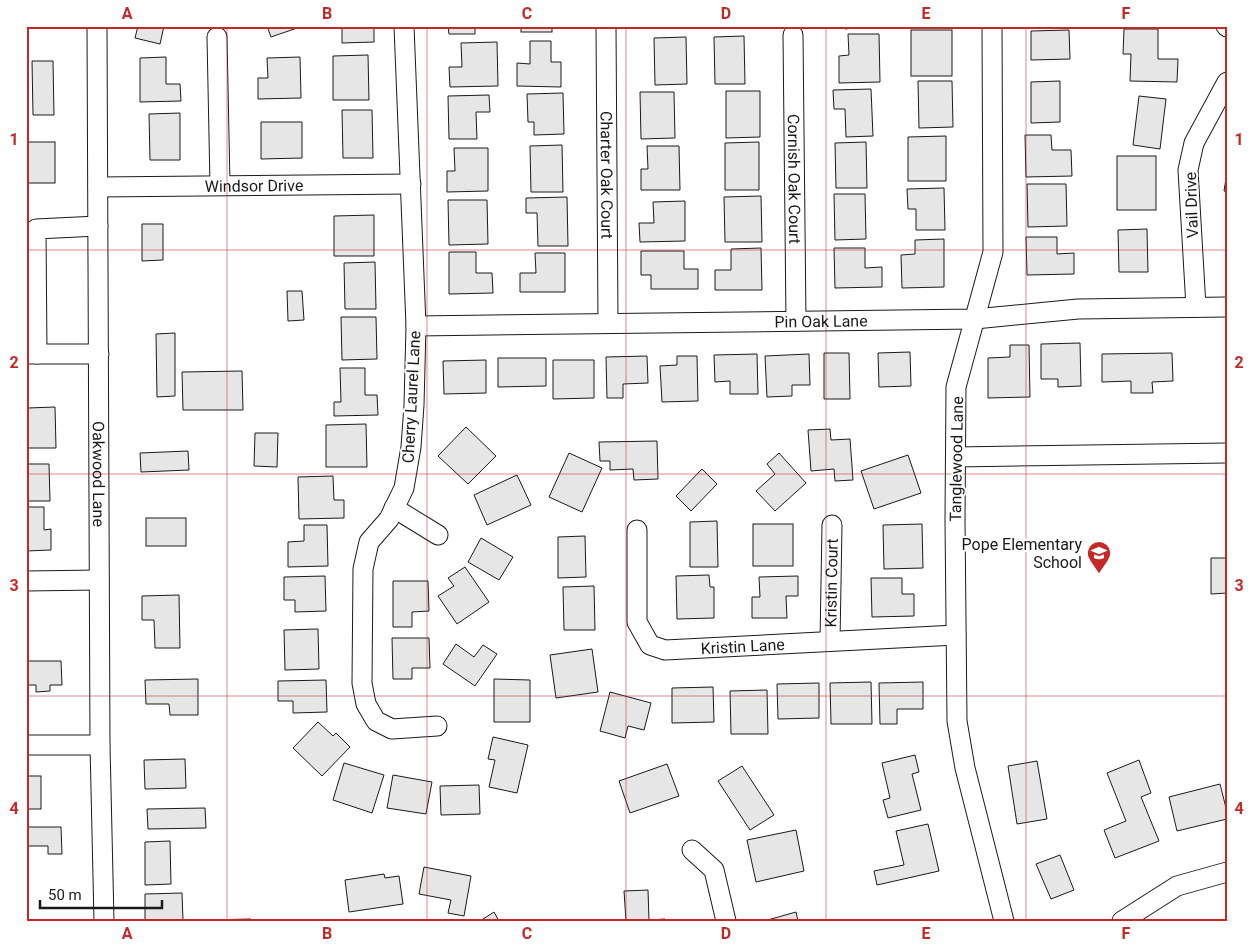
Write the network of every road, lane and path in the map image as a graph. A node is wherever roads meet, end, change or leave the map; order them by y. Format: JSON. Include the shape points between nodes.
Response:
{"nodes":[{"id":1,"x":97,"y":26,"type":"edge"},
{"id":2,"x":404,"y":26,"type":"edge"},
{"id":3,"x":606,"y":26,"type":"edge"},
{"id":4,"x":992,"y":26,"type":"edge"},
{"id":5,"x":793,"y":35,"type":"dead end"},
{"id":6,"x":217,"y":37,"type":"dead end"},
{"id":7,"x":1227,"y":82,"type":"edge"},
{"id":8,"x":411,"y":184,"type":"junction"},
{"id":9,"x":220,"y":185,"type":"junction"},
{"id":10,"x":98,"y":186,"type":"junction"},
{"id":11,"x":98,"y":226,"type":"junction"},
{"id":12,"x":31,"y":229,"type":"edge"},
{"id":13,"x":1196,"y":307,"type":"junction"},
{"id":14,"x":1227,"y":307,"type":"edge"},
{"id":15,"x":975,"y":319,"type":"junction"},
{"id":16,"x":796,"y":321,"type":"junction"},
{"id":17,"x":608,"y":323,"type":"junction"},
{"id":18,"x":416,"y":326,"type":"junction"},
{"id":19,"x":32,"y":354,"type":"edge"},
{"id":20,"x":99,"y":354,"type":"junction"},
{"id":21,"x":1227,"y":453,"type":"edge"},
{"id":22,"x":956,"y":457,"type":"junction"},
{"id":23,"x":394,"y":508,"type":"junction"},
{"id":24,"x":832,"y":525,"type":"dead end"},
{"id":25,"x":637,"y":530,"type":"dead end"},
{"id":26,"x":438,"y":535,"type":"dead end"},
{"id":27,"x":99,"y":580,"type":"junction"},
{"id":28,"x":26,"y":581,"type":"edge"},
{"id":29,"x":956,"y":635,"type":"junction"},
{"id":30,"x":830,"y":641,"type":"junction"},
{"id":31,"x":437,"y":726,"type":"dead end"},
{"id":32,"x":26,"y":745,"type":"edge"},
{"id":33,"x":100,"y":745,"type":"junction"},
{"id":34,"x":692,"y":850,"type":"dead end"},
{"id":35,"x":1226,"y":876,"type":"edge"},
{"id":36,"x":104,"y":921,"type":"edge"},
{"id":37,"x":726,"y":921,"type":"edge"},
{"id":38,"x":1004,"y":921,"type":"edge"},
{"id":39,"x":1122,"y":921,"type":"edge"}],
"edges":[{"from":1,"to":10,"type":"street","name":"Oakwood Lane"},
{"from":2,"to":8,"type":"street","name":"Cherry Laurel Lane"},
{"from":3,"to":17,"type":"street","name":"Charter Oak Court"},
{"from":4,"to":15,"type":"street","name":"Tanglewood Lane","via":[[992,252]]},
{"from":5,"to":16,"type":"street","name":"Cornish Oak Court"},
{"from":6,"to":9,"type":"street"},
{"from":7,"to":13,"type":"street","name":"Vail Drive","via":[[1194,143],[1188,170]]},
{"from":8,"to":9,"type":"street","name":"Windsor Drive"},
{"from":8,"to":18,"type":"street","name":"Cherry Laurel Lane"},
{"from":9,"to":10,"type":"street","name":"Windsor Drive"},
{"from":10,"to":11,"type":"street","name":"Oakwood Lane"},
{"from":11,"to":12,"type":"street"},
{"from":11,"to":20,"type":"street","name":"Oakwood Lane"},
{"from":12,"to":19,"type":"street"},
{"from":13,"to":14,"type":"street","name":"Pin Oak Lane"},
{"from":13,"to":15,"type":"street","name":"Pin Oak Lane","via":[[1078,309]]},
{"from":15,"to":16,"type":"street","name":"Pin Oak Lane"},
{"from":15,"to":22,"type":"street","name":"Tanglewood Lane","via":[[956,387]]},
{"from":16,"to":17,"type":"street","name":"Pin Oak Lane"},
{"from":17,"to":18,"type":"street","name":"Pin Oak Lane"},
{"from":18,"to":23,"type":"street","name":"Cherry Laurel Lane","via":[[411,447],[404,488]]},
{"from":19,"to":20,"type":"street"},
{"from":20,"to":27,"type":"street","name":"Oakwood Lane"},
{"from":21,"to":22,"type":"street"},
{"from":22,"to":29,"type":"street","name":"Tanglewood Lane"},
{"from":23,"to":26,"type":"street"},
{"from":23,"to":31,"type":"street","name":"Cherry Laurel Lane","via":[[369,542],[363,569],[362,683],[366,704],[376,721],[392,728]]},
{"from":24,"to":30,"type":"street","name":"Kristin Court"},
{"from":25,"to":30,"type":"street","name":"Kristin Lane","via":[[637,622],[650,645],[665,650]]},
{"from":27,"to":28,"type":"street"},
{"from":27,"to":33,"type":"street","name":"Oakwood Lane"},
{"from":29,"to":30,"type":"street","name":"Kristin Lane"},
{"from":29,"to":38,"type":"street","name":"Tanglewood Lane","via":[[957,720]]},
{"from":32,"to":33,"type":"street"},
{"from":33,"to":36,"type":"street","name":"Oakwood Lane"},
{"from":34,"to":37,"type":"street","via":[[714,870]]},
{"from":35,"to":39,"type":"street","via":[[1177,886]]}]}
